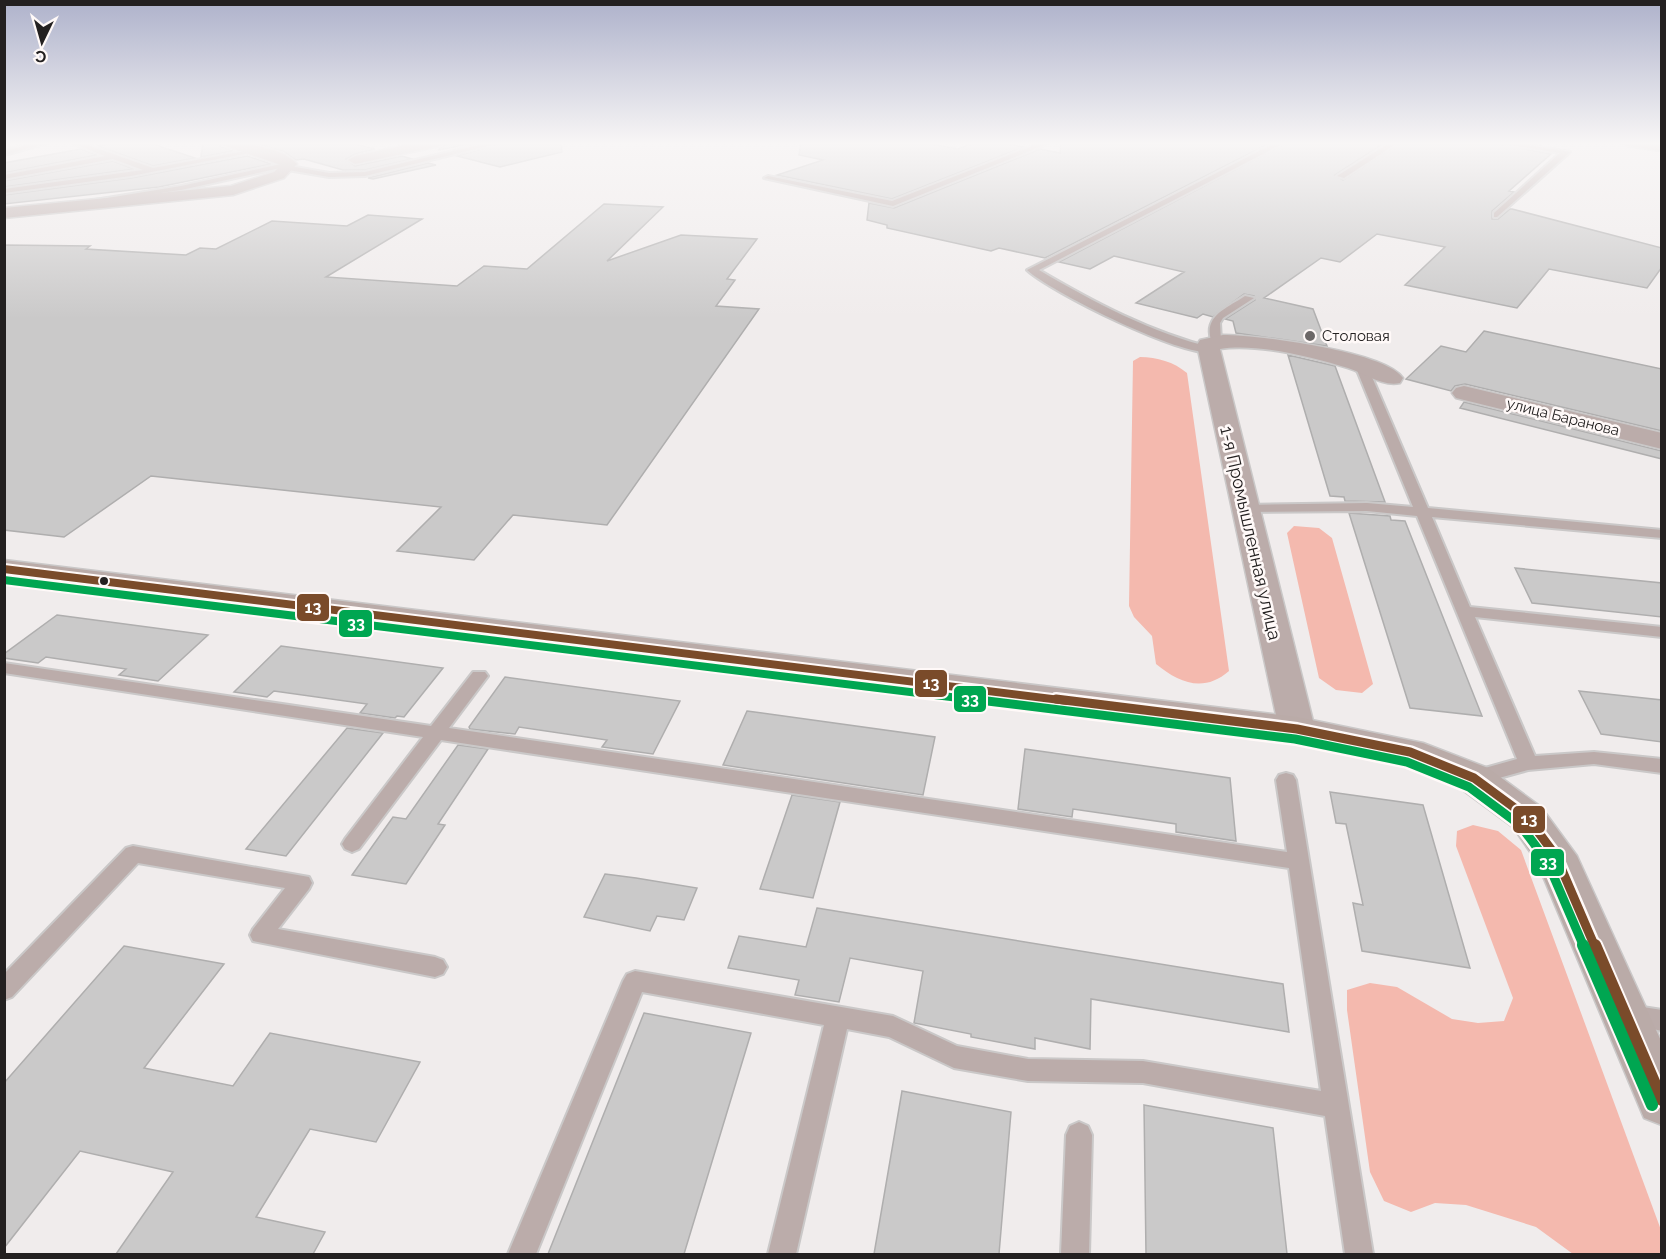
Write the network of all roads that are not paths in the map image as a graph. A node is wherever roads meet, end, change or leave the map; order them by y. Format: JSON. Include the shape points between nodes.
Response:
{"nodes":[{"id":1,"x":94,"y":201,"type":"edge"},
{"id":2,"x":126,"y":201,"type":"edge"},
{"id":3,"x":877,"y":201,"type":"edge"},
{"id":4,"x":901,"y":201,"type":"edge"},
{"id":5,"x":1167,"y":201,"type":"edge"},
{"id":6,"x":1513,"y":201,"type":"edge"},
{"id":7,"x":86,"y":202,"type":"dead end"},
{"id":8,"x":4,"y":213,"type":"edge"},
{"id":9,"x":1497,"y":215,"type":"dead end"},
{"id":10,"x":1249,"y":298,"type":"dead end"},
{"id":11,"x":1216,"y":331,"type":"junction"},
{"id":12,"x":1360,"y":363,"type":"junction"},
{"id":13,"x":1392,"y":378,"type":"dead end"},
{"id":14,"x":1464,"y":393,"type":"dead end"},
{"id":15,"x":1662,"y":441,"type":"edge"},
{"id":16,"x":1245,"y":509,"type":"junction"},
{"id":17,"x":1423,"y":513,"type":"junction"},
{"id":18,"x":1662,"y":534,"type":"edge"},
{"id":19,"x":4,"y":569,"type":"edge"},
{"id":20,"x":1464,"y":611,"type":"junction"},
{"id":21,"x":1662,"y":632,"type":"edge"},
{"id":22,"x":4,"y":668,"type":"edge"},
{"id":23,"x":478,"y":676,"type":"dead end"},
{"id":24,"x":1297,"y":729,"type":"junction"},
{"id":25,"x":436,"y":733,"type":"junction"},
{"id":26,"x":1528,"y":762,"type":"junction"},
{"id":27,"x":1662,"y":766,"type":"edge"},
{"id":28,"x":1474,"y":778,"type":"junction"},
{"id":29,"x":1286,"y":780,"type":"dead end"},
{"id":30,"x":352,"y":844,"type":"dead end"},
{"id":31,"x":1299,"y":862,"type":"junction"},
{"id":32,"x":435,"y":967,"type":"dead end"},
{"id":33,"x":4,"y":990,"type":"edge"},
{"id":34,"x":838,"y":1017,"type":"junction"},
{"id":35,"x":1643,"y":1018,"type":"edge"},
{"id":36,"x":1662,"y":1101,"type":"edge"},
{"id":37,"x":1336,"y":1106,"type":"junction"},
{"id":38,"x":1079,"y":1135,"type":"dead end"},
{"id":39,"x":522,"y":1254,"type":"edge"},
{"id":40,"x":782,"y":1254,"type":"edge"},
{"id":41,"x":1075,"y":1254,"type":"edge"},
{"id":42,"x":1359,"y":1254,"type":"edge"}],
"edges":[{"from":1,"to":7,"type":"lane"},
{"from":2,"to":8,"type":"street"},
{"from":3,"to":4,"type":"lane","via":[[893,204]]},
{"from":5,"to":11,"type":"lane","via":[[1032,270],[1109,316],[1183,345]]},
{"from":6,"to":9,"type":"lane"},
{"from":10,"to":11,"type":"lane"},
{"from":11,"to":12,"type":"street","via":[[1254,343]]},
{"from":11,"to":16,"type":"street","name":"1-я Промышленная улица"},
{"from":12,"to":13,"type":"street"},
{"from":12,"to":17,"type":"lane"},
{"from":14,"to":15,"type":"street","name":"улица Баранова"},
{"from":16,"to":17,"type":"lane","via":[[1366,507]]},
{"from":16,"to":24,"type":"street","name":"1-я Промышленная улица"},
{"from":17,"to":18,"type":"lane"},
{"from":17,"to":20,"type":"lane"},
{"from":19,"to":24,"type":"main road"},
{"from":20,"to":21,"type":"lane"},
{"from":20,"to":26,"type":"lane"},
{"from":22,"to":25,"type":"lane"},
{"from":23,"to":25,"type":"lane"},
{"from":24,"to":28,"type":"main road","via":[[1410,752]]},
{"from":25,"to":30,"type":"lane"},
{"from":25,"to":31,"type":"lane"},
{"from":26,"to":27,"type":"lane","via":[[1594,758]]},
{"from":26,"to":28,"type":"lane"},
{"from":28,"to":35,"type":"main road","via":[[1527,816],[1556,856]]},
{"from":29,"to":31,"type":"lane"},
{"from":31,"to":37,"type":"lane"},
{"from":32,"to":33,"type":"lane","via":[[261,935],[301,883],[133,854]]},
{"from":34,"to":37,"type":"lane","via":[[892,1027],[954,1057],[1028,1070],[1143,1072]]},
{"from":34,"to":39,"type":"lane","via":[[635,981]]},
{"from":34,"to":40,"type":"lane"},
{"from":35,"to":36,"type":"main road"},
{"from":37,"to":42,"type":"lane"},
{"from":38,"to":41,"type":"lane"}]}
